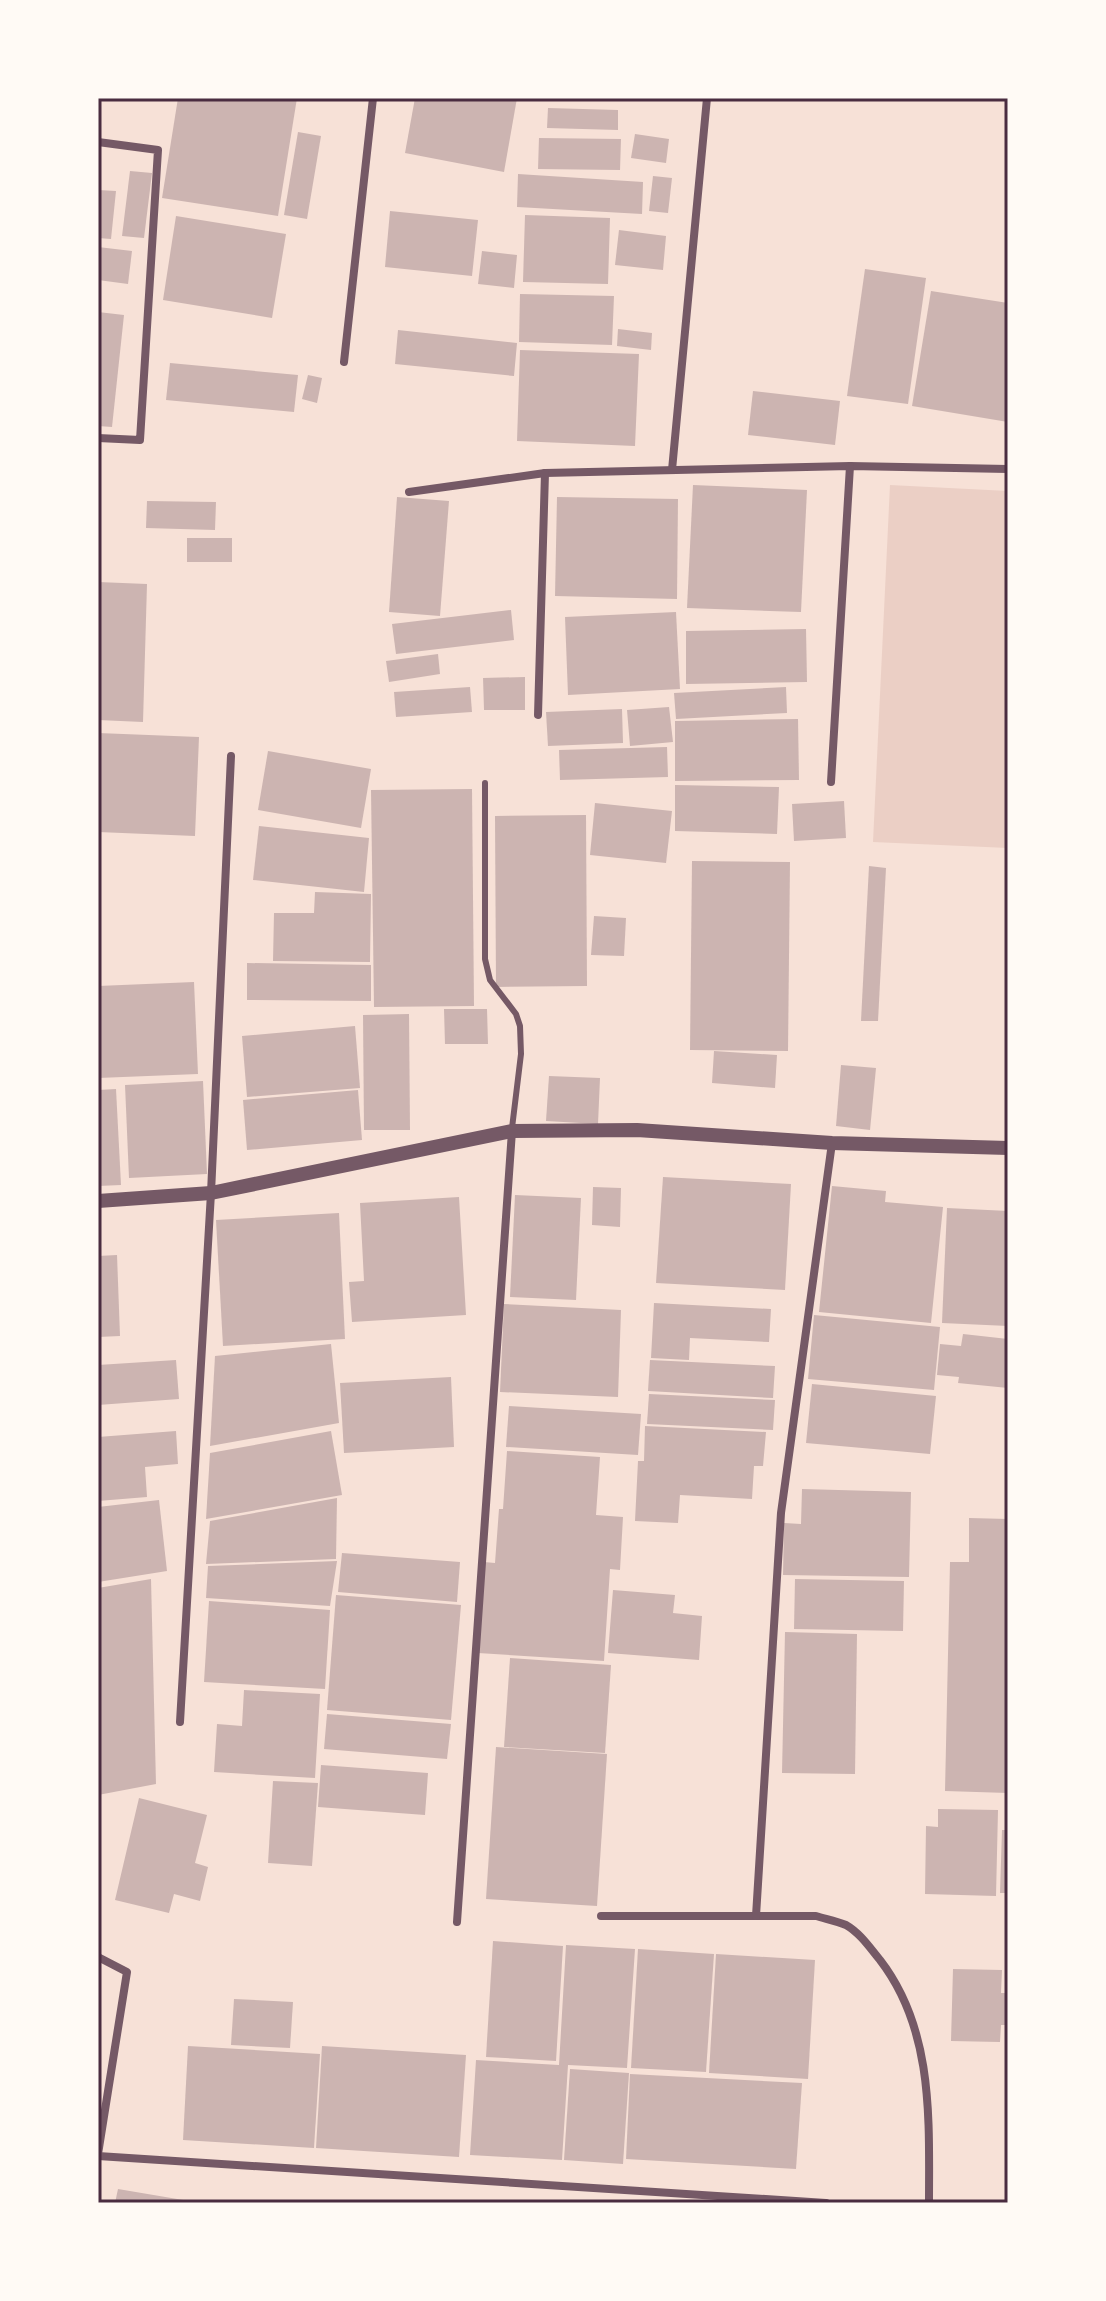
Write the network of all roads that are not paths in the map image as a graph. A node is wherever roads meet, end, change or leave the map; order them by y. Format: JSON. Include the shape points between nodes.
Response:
{"nodes":[{"id":1,"x":373,"y":98,"type":"edge"},
{"id":2,"x":707,"y":98,"type":"edge"},
{"id":3,"x":98,"y":142,"type":"edge"},
{"id":4,"x":344,"y":362,"type":"dead end"},
{"id":5,"x":98,"y":438,"type":"edge"},
{"id":6,"x":850,"y":466,"type":"junction"},
{"id":7,"x":1008,"y":469,"type":"edge"},
{"id":8,"x":672,"y":470,"type":"junction"},
{"id":9,"x":545,"y":473,"type":"junction"},
{"id":10,"x":409,"y":492,"type":"dead end"},
{"id":11,"x":538,"y":715,"type":"dead end"},
{"id":12,"x":231,"y":756,"type":"dead end"},
{"id":13,"x":831,"y":782,"type":"dead end"},
{"id":14,"x":485,"y":783,"type":"dead end"},
{"id":15,"x":512,"y":1131,"type":"junction"},
{"id":16,"x":832,"y":1143,"type":"junction"},
{"id":17,"x":1008,"y":1148,"type":"edge"},
{"id":18,"x":211,"y":1193,"type":"junction"},
{"id":19,"x":98,"y":1201,"type":"edge"},
{"id":20,"x":180,"y":1722,"type":"dead end"},
{"id":21,"x":601,"y":1916,"type":"dead end"},
{"id":22,"x":756,"y":1916,"type":"junction"},
{"id":23,"x":457,"y":1922,"type":"dead end"},
{"id":24,"x":98,"y":1957,"type":"edge"},
{"id":25,"x":98,"y":2155,"type":"edge"},
{"id":26,"x":826,"y":2203,"type":"edge"},
{"id":27,"x":929,"y":2203,"type":"edge"}],
"edges":[{"from":1,"to":4,"type":"street"},
{"from":2,"to":8,"type":"street"},
{"from":3,"to":5,"type":"street","via":[[158,150],[140,440]]},
{"from":6,"to":7,"type":"street"},
{"from":6,"to":8,"type":"street"},
{"from":6,"to":13,"type":"street"},
{"from":8,"to":9,"type":"street"},
{"from":9,"to":10,"type":"street"},
{"from":9,"to":11,"type":"street"},
{"from":12,"to":18,"type":"street"},
{"from":14,"to":15,"type":"lane","via":[[485,959],[490,980],[520,1026]]},
{"from":15,"to":16,"type":"street","via":[[637,1130]]},
{"from":15,"to":18,"type":"street"},
{"from":15,"to":23,"type":"street"},
{"from":16,"to":17,"type":"street"},
{"from":16,"to":22,"type":"street","via":[[781,1513]]},
{"from":18,"to":19,"type":"street"},
{"from":18,"to":20,"type":"street"},
{"from":21,"to":22,"type":"street"},
{"from":22,"to":27,"type":"street","via":[[816,1916],[846,1925],[886,1968],[905,2001],[923,2060],[929,2100]]},
{"from":24,"to":25,"type":"street","via":[[127,1972]]},
{"from":25,"to":26,"type":"street"}]}
